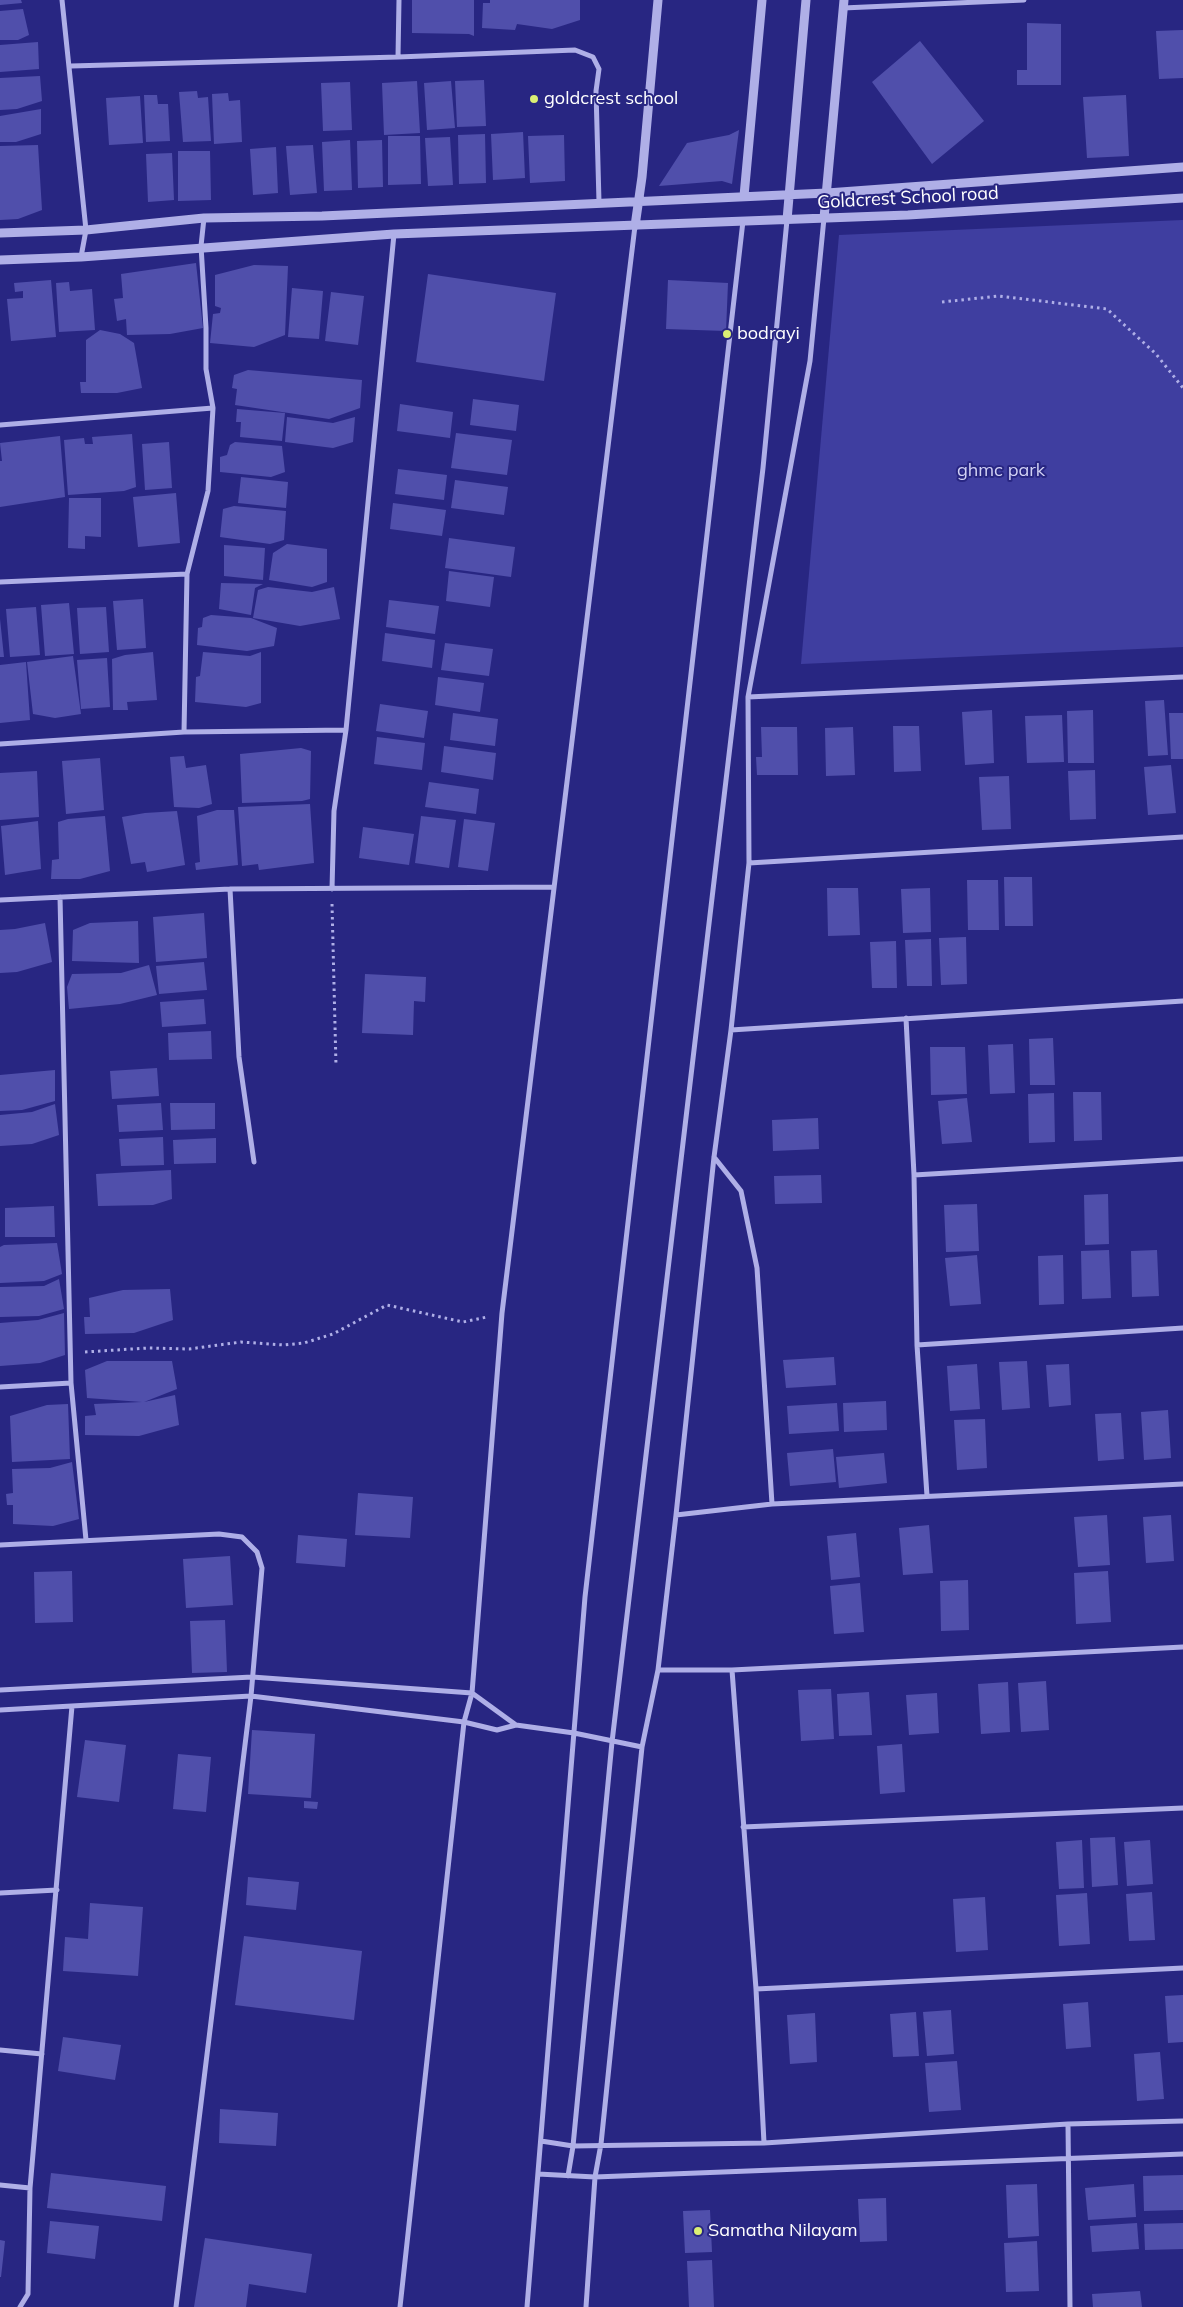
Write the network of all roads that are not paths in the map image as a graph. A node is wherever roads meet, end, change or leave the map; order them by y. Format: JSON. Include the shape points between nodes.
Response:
{"nodes":[{"id":1,"x":62,"y":0,"type":"edge"},
{"id":2,"x":399,"y":0,"type":"edge"},
{"id":3,"x":658,"y":0,"type":"edge"},
{"id":4,"x":762,"y":0,"type":"edge"},
{"id":5,"x":806,"y":0,"type":"edge"},
{"id":6,"x":1024,"y":0,"type":"edge"},
{"id":7,"x":844,"y":4,"type":"edge"},
{"id":8,"x":398,"y":57,"type":"junction"},
{"id":9,"x":71,"y":66,"type":"junction"},
{"id":10,"x":1183,"y":167,"type":"edge"},
{"id":11,"x":827,"y":193,"type":"junction"},
{"id":12,"x":788,"y":195,"type":"junction"},
{"id":13,"x":744,"y":196,"type":"junction"},
{"id":14,"x":1183,"y":198,"type":"edge"},
{"id":15,"x":638,"y":201,"type":"junction"},
{"id":16,"x":599,"y":202,"type":"junction"},
{"id":17,"x":204,"y":218,"type":"junction"},
{"id":18,"x":824,"y":218,"type":"junction"},
{"id":19,"x":787,"y":220,"type":"junction"},
{"id":20,"x":743,"y":221,"type":"junction"},
{"id":21,"x":634,"y":226,"type":"junction"},
{"id":22,"x":86,"y":230,"type":"junction"},
{"id":23,"x":0,"y":233,"type":"edge"},
{"id":24,"x":394,"y":234,"type":"junction"},
{"id":25,"x":201,"y":246,"type":"junction"},
{"id":26,"x":81,"y":256,"type":"junction"},
{"id":27,"x":0,"y":260,"type":"edge"},
{"id":28,"x":213,"y":408,"type":"junction"},
{"id":29,"x":0,"y":425,"type":"edge"},
{"id":30,"x":187,"y":574,"type":"junction"},
{"id":31,"x":0,"y":582,"type":"edge"},
{"id":32,"x":1183,"y":677,"type":"edge"},
{"id":33,"x":748,"y":697,"type":"junction"},
{"id":34,"x":346,"y":730,"type":"junction"},
{"id":35,"x":184,"y":732,"type":"junction"},
{"id":36,"x":0,"y":744,"type":"edge"},
{"id":37,"x":1183,"y":837,"type":"edge"},
{"id":38,"x":749,"y":863,"type":"junction"},
{"id":39,"x":554,"y":887,"type":"junction"},
{"id":40,"x":332,"y":888,"type":"junction"},
{"id":41,"x":230,"y":889,"type":"junction"},
{"id":42,"x":60,"y":897,"type":"junction"},
{"id":43,"x":0,"y":900,"type":"edge"},
{"id":44,"x":1183,"y":1001,"type":"edge"},
{"id":45,"x":906,"y":1018,"type":"junction"},
{"id":46,"x":731,"y":1030,"type":"junction"},
{"id":47,"x":714,"y":1157,"type":"junction"},
{"id":48,"x":1183,"y":1159,"type":"edge"},
{"id":49,"x":254,"y":1162,"type":"dead end"},
{"id":50,"x":914,"y":1174,"type":"junction"},
{"id":51,"x":1183,"y":1328,"type":"edge"},
{"id":52,"x":917,"y":1345,"type":"junction"},
{"id":53,"x":71,"y":1383,"type":"junction"},
{"id":54,"x":0,"y":1387,"type":"edge"},
{"id":55,"x":1183,"y":1484,"type":"edge"},
{"id":56,"x":927,"y":1496,"type":"junction"},
{"id":57,"x":772,"y":1504,"type":"junction"},
{"id":58,"x":676,"y":1515,"type":"junction"},
{"id":59,"x":86,"y":1540,"type":"junction"},
{"id":60,"x":0,"y":1545,"type":"edge"},
{"id":61,"x":1183,"y":1646,"type":"edge"},
{"id":62,"x":658,"y":1670,"type":"junction"},
{"id":63,"x":732,"y":1670,"type":"junction"},
{"id":64,"x":252,"y":1676,"type":"junction"},
{"id":65,"x":0,"y":1690,"type":"edge"},
{"id":66,"x":472,"y":1693,"type":"junction"},
{"id":67,"x":251,"y":1696,"type":"junction"},
{"id":68,"x":72,"y":1706,"type":"junction"},
{"id":69,"x":0,"y":1710,"type":"edge"},
{"id":70,"x":464,"y":1722,"type":"junction"},
{"id":71,"x":516,"y":1724,"type":"junction"},
{"id":72,"x":574,"y":1733,"type":"junction"},
{"id":73,"x":612,"y":1742,"type":"junction"},
{"id":74,"x":642,"y":1747,"type":"junction"},
{"id":75,"x":1183,"y":1808,"type":"edge"},
{"id":76,"x":743,"y":1827,"type":"junction"},
{"id":77,"x":57,"y":1890,"type":"junction"},
{"id":78,"x":0,"y":1893,"type":"edge"},
{"id":79,"x":1183,"y":1968,"type":"edge"},
{"id":80,"x":756,"y":1989,"type":"junction"},
{"id":81,"x":0,"y":2050,"type":"edge"},
{"id":82,"x":42,"y":2054,"type":"junction"},
{"id":83,"x":1183,"y":2121,"type":"edge"},
{"id":84,"x":1068,"y":2124,"type":"junction"},
{"id":85,"x":540,"y":2141,"type":"junction"},
{"id":86,"x":764,"y":2143,"type":"junction"},
{"id":87,"x":601,"y":2144,"type":"junction"},
{"id":88,"x":573,"y":2146,"type":"junction"},
{"id":89,"x":1183,"y":2154,"type":"edge"},
{"id":90,"x":1068,"y":2158,"type":"junction"},
{"id":91,"x":538,"y":2174,"type":"junction"},
{"id":92,"x":568,"y":2176,"type":"junction"},
{"id":93,"x":596,"y":2177,"type":"junction"},
{"id":94,"x":0,"y":2185,"type":"edge"},
{"id":95,"x":30,"y":2188,"type":"junction"},
{"id":96,"x":20,"y":2307,"type":"edge"},
{"id":97,"x":176,"y":2307,"type":"edge"},
{"id":98,"x":400,"y":2307,"type":"edge"},
{"id":99,"x":527,"y":2307,"type":"edge"},
{"id":100,"x":586,"y":2307,"type":"edge"},
{"id":101,"x":1070,"y":2307,"type":"edge"}],
"edges":[{"from":1,"to":9,"type":"street"},
{"from":2,"to":8,"type":"street"},
{"from":3,"to":15,"type":"street"},
{"from":4,"to":13,"type":"street"},
{"from":5,"to":12,"type":"street"},
{"from":6,"to":7,"type":"street"},
{"from":7,"to":11,"type":"street"},
{"from":8,"to":9,"type":"street"},
{"from":8,"to":16,"type":"street","via":[[575,50],[593,57],[599,69],[596,91]]},
{"from":9,"to":22,"type":"street"},
{"from":10,"to":11,"type":"street","name":"Goldcrest School road"},
{"from":11,"to":12,"type":"street","name":"Goldcrest School road"},
{"from":11,"to":18,"type":"street"},
{"from":12,"to":13,"type":"street","name":"Goldcrest School road"},
{"from":12,"to":19,"type":"street"},
{"from":13,"to":15,"type":"street","name":"Goldcrest School road"},
{"from":14,"to":18,"type":"street","name":"Goldcrest School road"},
{"from":15,"to":16,"type":"street","name":"Goldcrest School road"},
{"from":15,"to":21,"type":"street"},
{"from":16,"to":17,"type":"street","name":"Goldcrest School road","via":[[322,216]]},
{"from":17,"to":22,"type":"street","name":"Goldcrest School road"},
{"from":17,"to":25,"type":"street"},
{"from":18,"to":19,"type":"street","name":"Goldcrest School road"},
{"from":18,"to":33,"type":"street","via":[[810,360]]},
{"from":19,"to":20,"type":"street","name":"Goldcrest School road"},
{"from":19,"to":73,"type":"street","via":[[763,468]]},
{"from":20,"to":21,"type":"street","name":"Goldcrest School road"},
{"from":20,"to":72,"type":"street","via":[[585,1597]]},
{"from":21,"to":24,"type":"street","name":"Goldcrest School road"},
{"from":21,"to":39,"type":"street"},
{"from":22,"to":23,"type":"street","name":"Goldcrest School road"},
{"from":22,"to":26,"type":"street"},
{"from":24,"to":25,"type":"street","name":"Goldcrest School road"},
{"from":24,"to":34,"type":"street"},
{"from":25,"to":26,"type":"street","name":"Goldcrest School road"},
{"from":25,"to":28,"type":"street","via":[[206,369]]},
{"from":26,"to":27,"type":"street","name":"Goldcrest School road"},
{"from":28,"to":29,"type":"street"},
{"from":28,"to":30,"type":"street","via":[[208,491]]},
{"from":30,"to":31,"type":"street"},
{"from":30,"to":35,"type":"street"},
{"from":32,"to":33,"type":"street"},
{"from":33,"to":38,"type":"street"},
{"from":34,"to":35,"type":"street"},
{"from":34,"to":40,"type":"street","via":[[334,811]]},
{"from":35,"to":36,"type":"street"},
{"from":37,"to":38,"type":"street"},
{"from":38,"to":46,"type":"street"},
{"from":39,"to":40,"type":"street"},
{"from":39,"to":66,"type":"street","via":[[502,1313]]},
{"from":40,"to":41,"type":"street"},
{"from":41,"to":42,"type":"street"},
{"from":41,"to":49,"type":"street","via":[[240,1057]]},
{"from":42,"to":43,"type":"street"},
{"from":42,"to":53,"type":"street"},
{"from":44,"to":45,"type":"street"},
{"from":45,"to":46,"type":"street"},
{"from":45,"to":50,"type":"street"},
{"from":46,"to":47,"type":"street"},
{"from":47,"to":57,"type":"street","via":[[741,1191],[757,1268]]},
{"from":47,"to":58,"type":"street"},
{"from":48,"to":50,"type":"street"},
{"from":50,"to":52,"type":"street"},
{"from":51,"to":52,"type":"street"},
{"from":52,"to":56,"type":"street"},
{"from":53,"to":54,"type":"street"},
{"from":53,"to":59,"type":"street"},
{"from":55,"to":56,"type":"street"},
{"from":56,"to":57,"type":"street"},
{"from":57,"to":58,"type":"street"},
{"from":58,"to":62,"type":"street"},
{"from":59,"to":60,"type":"street"},
{"from":59,"to":64,"type":"street","via":[[219,1534],[242,1538],[257,1552],[262,1568]]},
{"from":61,"to":63,"type":"street"},
{"from":62,"to":63,"type":"street"},
{"from":62,"to":74,"type":"street"},
{"from":63,"to":76,"type":"street"},
{"from":64,"to":65,"type":"street"},
{"from":64,"to":66,"type":"street"},
{"from":64,"to":67,"type":"street"},
{"from":66,"to":70,"type":"street"},
{"from":66,"to":71,"type":"street"},
{"from":67,"to":68,"type":"street"},
{"from":67,"to":70,"type":"street"},
{"from":67,"to":97,"type":"street"},
{"from":68,"to":69,"type":"street"},
{"from":68,"to":77,"type":"street"},
{"from":70,"to":71,"type":"street","via":[[497,1730]]},
{"from":70,"to":98,"type":"street"},
{"from":71,"to":72,"type":"street"},
{"from":72,"to":73,"type":"street"},
{"from":72,"to":85,"type":"street"},
{"from":73,"to":74,"type":"street"},
{"from":73,"to":88,"type":"street"},
{"from":74,"to":87,"type":"street"},
{"from":75,"to":76,"type":"street"},
{"from":76,"to":80,"type":"street"},
{"from":77,"to":78,"type":"street"},
{"from":77,"to":82,"type":"street"},
{"from":79,"to":80,"type":"street"},
{"from":80,"to":86,"type":"street"},
{"from":81,"to":82,"type":"street"},
{"from":82,"to":95,"type":"street"},
{"from":83,"to":84,"type":"street"},
{"from":84,"to":86,"type":"street"},
{"from":84,"to":90,"type":"street"},
{"from":85,"to":88,"type":"street"},
{"from":85,"to":91,"type":"street"},
{"from":86,"to":87,"type":"street"},
{"from":87,"to":88,"type":"street"},
{"from":87,"to":93,"type":"street"},
{"from":88,"to":92,"type":"street"},
{"from":89,"to":90,"type":"street"},
{"from":90,"to":93,"type":"street"},
{"from":90,"to":101,"type":"street"},
{"from":91,"to":92,"type":"street"},
{"from":91,"to":99,"type":"street"},
{"from":92,"to":93,"type":"street"},
{"from":93,"to":100,"type":"street"},
{"from":94,"to":95,"type":"street"},
{"from":95,"to":96,"type":"street","via":[[28,2294]]}]}
